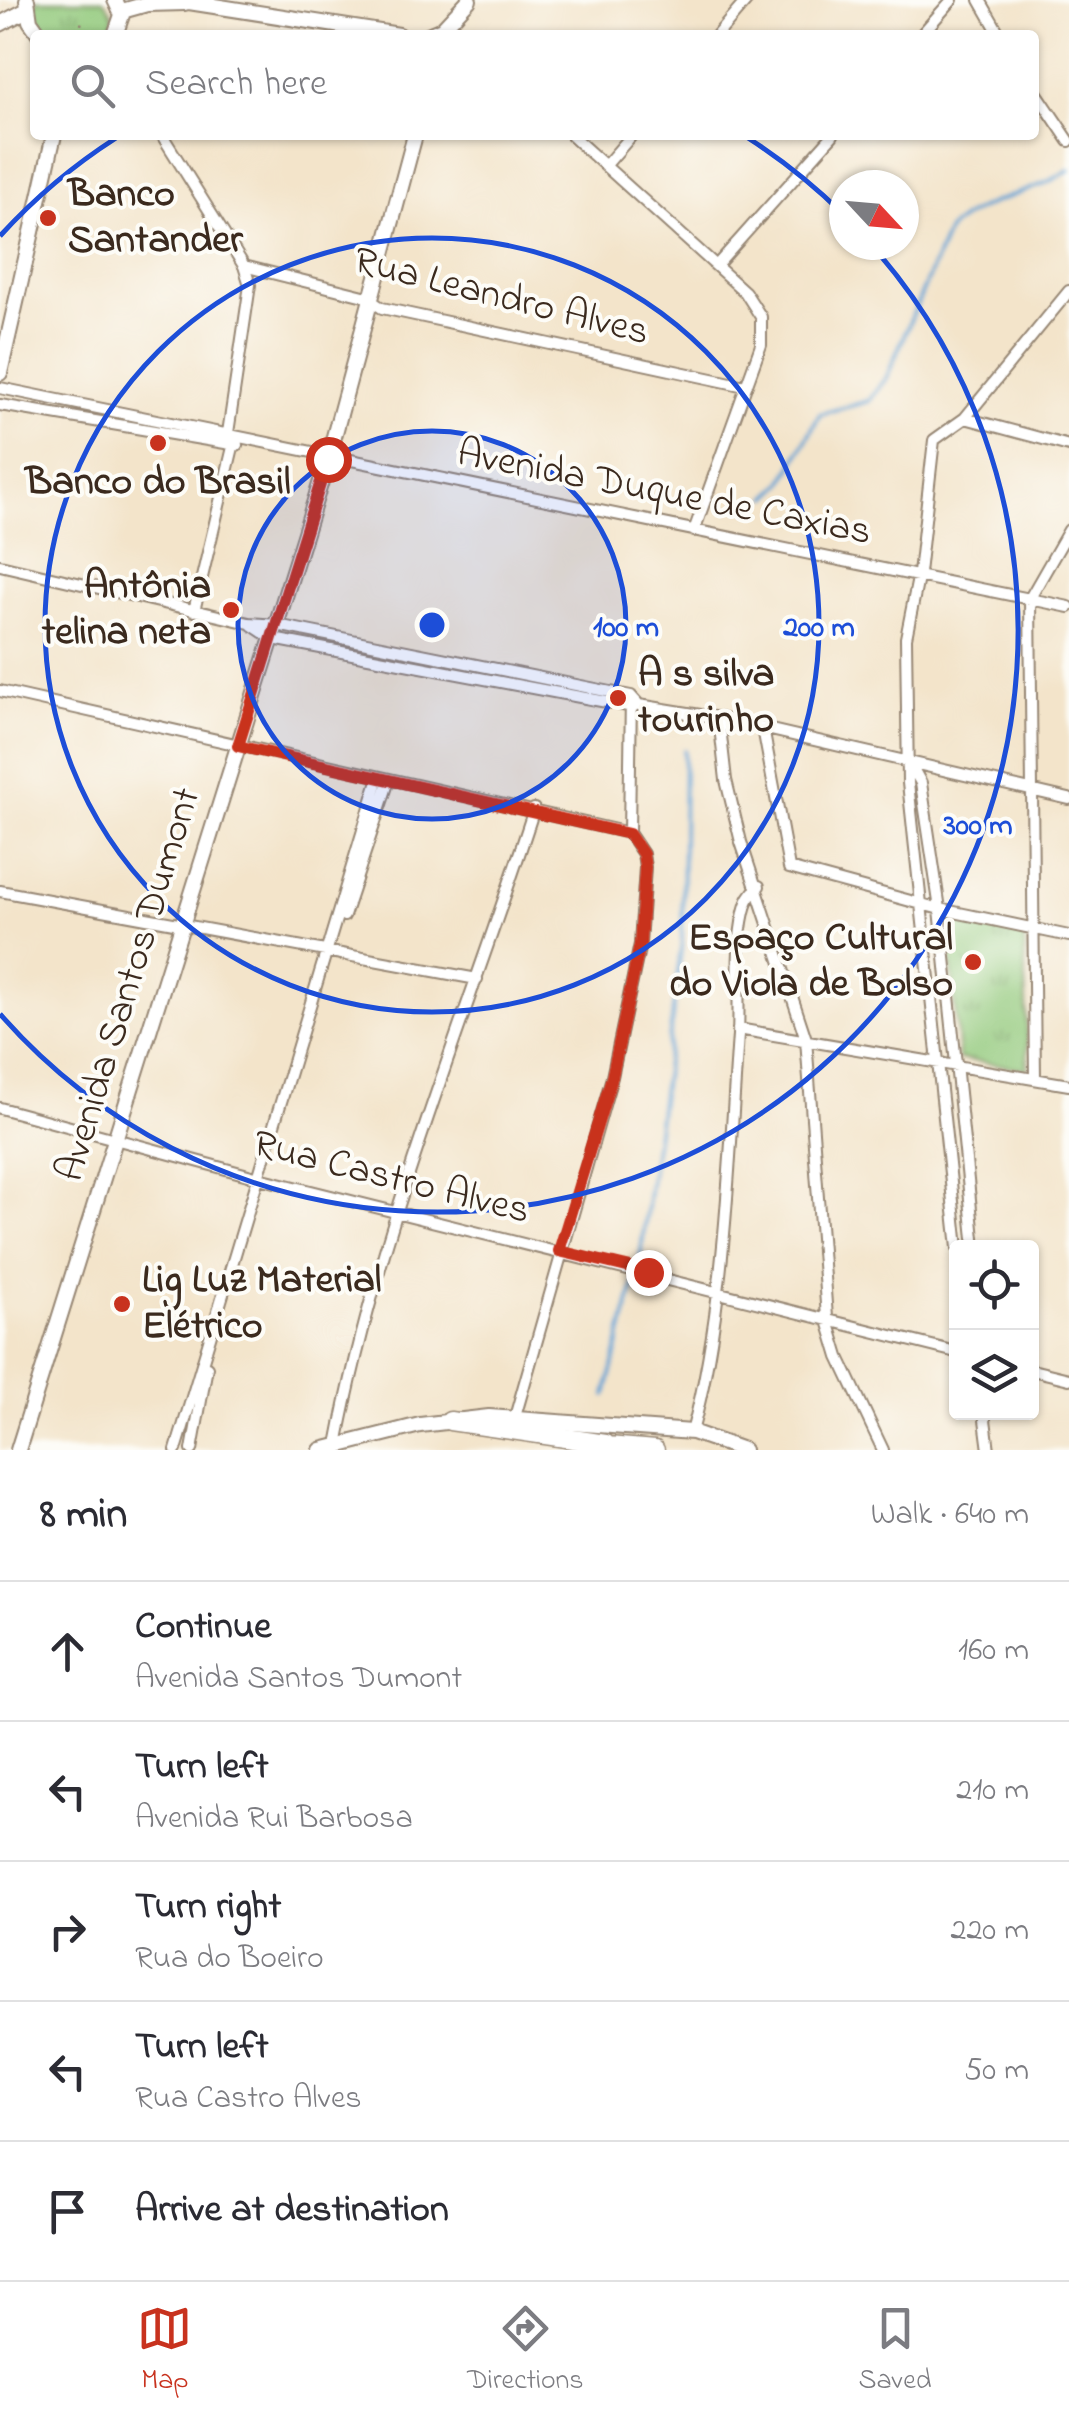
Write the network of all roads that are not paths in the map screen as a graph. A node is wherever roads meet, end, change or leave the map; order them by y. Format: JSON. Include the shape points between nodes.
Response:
{"nodes":[{"id":1,"x":469,"y":0,"type":"edge"},
{"id":2,"x":747,"y":0,"type":"edge"},
{"id":3,"x":952,"y":0,"type":"edge"},
{"id":4,"x":980,"y":0,"type":"edge"},
{"id":5,"x":180,"y":1,"type":"edge"},
{"id":6,"x":27,"y":5,"type":"edge"},
{"id":7,"x":118,"y":6,"type":"edge"},
{"id":8,"x":0,"y":24,"type":"edge"},
{"id":9,"x":38,"y":30,"type":"edge"},
{"id":10,"x":367,"y":30,"type":"edge"},
{"id":11,"x":444,"y":30,"type":"edge"},
{"id":12,"x":721,"y":30,"type":"edge"},
{"id":13,"x":925,"y":30,"type":"edge"},
{"id":14,"x":997,"y":30,"type":"edge"},
{"id":15,"x":1039,"y":96,"type":"edge"},
{"id":16,"x":53,"y":140,"type":"edge"},
{"id":17,"x":165,"y":140,"type":"edge"},
{"id":18,"x":414,"y":140,"type":"edge"},
{"id":19,"x":577,"y":140,"type":"edge"},
{"id":20,"x":628,"y":140,"type":"edge"},
{"id":21,"x":828,"y":140,"type":"edge"},
{"id":22,"x":1069,"y":141,"type":"edge"},
{"id":23,"x":606,"y":165,"type":"junction"},
{"id":24,"x":717,"y":265,"type":"junction"},
{"id":25,"x":244,"y":266,"type":"junction"},
{"id":26,"x":1069,"y":290,"type":"edge"},
{"id":27,"x":372,"y":304,"type":"junction"},
{"id":28,"x":0,"y":372,"type":"edge"},
{"id":29,"x":745,"y":386,"type":"junction"},
{"id":30,"x":0,"y":388,"type":"edge"},
{"id":31,"x":0,"y":405,"type":"edge"},
{"id":32,"x":965,"y":418,"type":"junction"},
{"id":33,"x":228,"y":433,"type":"junction"},
{"id":34,"x":248,"y":442,"type":"junction"},
{"id":35,"x":1069,"y":446,"type":"edge"},
{"id":36,"x":233,"y":447,"type":"junction"},
{"id":37,"x":328,"y":459,"type":"junction"},
{"id":38,"x":1069,"y":530,"type":"edge"},
{"id":39,"x":694,"y":532,"type":"junction"},
{"id":40,"x":0,"y":565,"type":"edge"},
{"id":41,"x":919,"y":573,"type":"junction"},
{"id":42,"x":1030,"y":598,"type":"junction"},
{"id":43,"x":1069,"y":607,"type":"edge"},
{"id":44,"x":194,"y":611,"type":"junction"},
{"id":45,"x":275,"y":632,"type":"junction"},
{"id":46,"x":375,"y":644,"type":"junction"},
{"id":47,"x":372,"y":657,"type":"junction"},
{"id":48,"x":486,"y":666,"type":"junction"},
{"id":49,"x":483,"y":680,"type":"junction"},
{"id":50,"x":0,"y":691,"type":"edge"},
{"id":51,"x":633,"y":704,"type":"junction"},
{"id":52,"x":719,"y":718,"type":"junction"},
{"id":53,"x":763,"y":728,"type":"junction"},
{"id":54,"x":238,"y":746,"type":"junction"},
{"id":55,"x":911,"y":764,"type":"junction"},
{"id":56,"x":384,"y":779,"type":"junction"},
{"id":57,"x":1029,"y":790,"type":"junction"},
{"id":58,"x":1069,"y":799,"type":"edge"},
{"id":59,"x":534,"y":810,"type":"junction"},
{"id":60,"x":629,"y":834,"type":"junction"},
{"id":61,"x":759,"y":886,"type":"junction"},
{"id":62,"x":0,"y":891,"type":"edge"},
{"id":63,"x":920,"y":904,"type":"junction"},
{"id":64,"x":940,"y":908,"type":"junction"},
{"id":65,"x":183,"y":926,"type":"junction"},
{"id":66,"x":1033,"y":928,"type":"junction"},
{"id":67,"x":1069,"y":936,"type":"edge"},
{"id":68,"x":328,"y":954,"type":"junction"},
{"id":69,"x":477,"y":979,"type":"junction"},
{"id":70,"x":738,"y":1028,"type":"junction"},
{"id":71,"x":806,"y":1040,"type":"junction"},
{"id":72,"x":937,"y":1061,"type":"junction"},
{"id":73,"x":954,"y":1064,"type":"junction"},
{"id":74,"x":1035,"y":1078,"type":"junction"},
{"id":75,"x":1069,"y":1085,"type":"edge"},
{"id":76,"x":0,"y":1108,"type":"edge"},
{"id":77,"x":118,"y":1138,"type":"junction"},
{"id":78,"x":260,"y":1178,"type":"junction"},
{"id":79,"x":397,"y":1213,"type":"junction"},
{"id":80,"x":957,"y":1240,"type":"edge"},
{"id":81,"x":974,"y":1240,"type":"edge"},
{"id":82,"x":559,"y":1251,"type":"junction"},
{"id":83,"x":715,"y":1289,"type":"junction"},
{"id":84,"x":827,"y":1317,"type":"junction"},
{"id":85,"x":949,"y":1350,"type":"edge"},
{"id":86,"x":1039,"y":1372,"type":"edge"},
{"id":87,"x":1069,"y":1378,"type":"edge"},
{"id":88,"x":515,"y":1416,"type":"junction"},
{"id":89,"x":985,"y":1420,"type":"edge"},
{"id":90,"x":450,"y":1421,"type":"junction"},
{"id":91,"x":692,"y":1432,"type":"junction"},
{"id":92,"x":606,"y":1444,"type":"junction"},
{"id":93,"x":337,"y":1445,"type":"junction"},
{"id":94,"x":18,"y":1450,"type":"edge"},
{"id":95,"x":176,"y":1450,"type":"edge"},
{"id":96,"x":192,"y":1450,"type":"edge"},
{"id":97,"x":320,"y":1450,"type":"edge"},
{"id":98,"x":548,"y":1450,"type":"edge"},
{"id":99,"x":654,"y":1450,"type":"edge"},
{"id":100,"x":743,"y":1450,"type":"edge"},
{"id":101,"x":883,"y":1450,"type":"edge"},
{"id":102,"x":989,"y":1450,"type":"edge"}],
"edges":[{"from":1,"to":11,"type":"main road"},
{"from":2,"to":12,"type":"street"},
{"from":3,"to":13,"type":"street"},
{"from":4,"to":14,"type":"street"},
{"from":5,"to":7,"type":"main road"},
{"from":5,"to":10,"type":"main road"},
{"from":6,"to":8,"type":"main road"},
{"from":6,"to":9,"type":"main road"},
{"from":15,"to":22,"type":"street"},
{"from":16,"to":28,"type":"main road"},
{"from":17,"to":25,"type":"street"},
{"from":18,"to":27,"type":"main road","name":"Avenida Santos Dumont"},
{"from":19,"to":23,"type":"street"},
{"from":20,"to":23,"type":"street"},
{"from":21,"to":24,"type":"street"},
{"from":23,"to":24,"type":"street"},
{"from":24,"to":29,"type":"street","via":[[761,318],[762,344]]},
{"from":25,"to":27,"type":"street","name":"Rua Leandro Alves","via":[[364,296]]},
{"from":25,"to":33,"type":"street","via":[[250,298]]},
{"from":26,"to":32,"type":"street"},
{"from":27,"to":29,"type":"street","name":"Rua Leandro Alves"},
{"from":27,"to":37,"type":"main road","name":"Avenida Santos Dumont"},
{"from":29,"to":39,"type":"street"},
{"from":30,"to":33,"type":"street","name":"Avenida Duque de Caxias"},
{"from":31,"to":36,"type":"street"},
{"from":32,"to":35,"type":"street"},
{"from":32,"to":41,"type":"street","via":[[932,445]]},
{"from":33,"to":34,"type":"street","name":"Avenida Duque de Caxias"},
{"from":33,"to":36,"type":"street"},
{"from":34,"to":36,"type":"street"},
{"from":34,"to":37,"type":"street","name":"Avenida Duque de Caxias"},
{"from":36,"to":44,"type":"street"},
{"from":37,"to":39,"type":"street","name":"Avenida Duque de Caxias"},
{"from":37,"to":45,"type":"main road","name":"Avenida Santos Dumont"},
{"from":38,"to":42,"type":"street"},
{"from":39,"to":41,"type":"street","name":"Avenida Duque de Caxias"},
{"from":40,"to":44,"type":"street"},
{"from":41,"to":42,"type":"street","name":"Avenida Duque de Caxias"},
{"from":41,"to":55,"type":"street","via":[[906,638]]},
{"from":42,"to":43,"type":"street","name":"Avenida Duque de Caxias"},
{"from":42,"to":57,"type":"street"},
{"from":44,"to":45,"type":"street"},
{"from":45,"to":46,"type":"street"},
{"from":45,"to":47,"type":"street"},
{"from":45,"to":54,"type":"main road","name":"Avenida Santos Dumont"},
{"from":46,"to":47,"type":"street"},
{"from":46,"to":48,"type":"street"},
{"from":47,"to":49,"type":"street"},
{"from":48,"to":49,"type":"street"},
{"from":48,"to":51,"type":"street"},
{"from":49,"to":51,"type":"street"},
{"from":50,"to":54,"type":"street"},
{"from":51,"to":52,"type":"street"},
{"from":51,"to":60,"type":"street"},
{"from":52,"to":53,"type":"street"},
{"from":52,"to":61,"type":"street","via":[[737,827]]},
{"from":53,"to":55,"type":"street"},
{"from":53,"to":63,"type":"street","via":[[790,868]]},
{"from":54,"to":56,"type":"street"},
{"from":54,"to":65,"type":"main road","name":"Avenida Santos Dumont"},
{"from":55,"to":57,"type":"street"},
{"from":55,"to":63,"type":"street"},
{"from":55,"to":64,"type":"street","via":[[921,784]]},
{"from":56,"to":59,"type":"street"},
{"from":56,"to":68,"type":"street"},
{"from":57,"to":58,"type":"street"},
{"from":57,"to":66,"type":"street"},
{"from":59,"to":60,"type":"street"},
{"from":59,"to":69,"type":"street"},
{"from":60,"to":82,"type":"street","via":[[645,867],[640,944],[612,1077]]},
{"from":61,"to":70,"type":"street","via":[[744,913]]},
{"from":61,"to":71,"type":"street"},
{"from":62,"to":65,"type":"street"},
{"from":63,"to":64,"type":"street"},
{"from":63,"to":72,"type":"street"},
{"from":64,"to":66,"type":"street"},
{"from":64,"to":73,"type":"street"},
{"from":65,"to":68,"type":"street"},
{"from":65,"to":77,"type":"main road","name":"Avenida Santos Dumont"},
{"from":66,"to":67,"type":"street"},
{"from":66,"to":74,"type":"street"},
{"from":68,"to":69,"type":"street"},
{"from":68,"to":78,"type":"street"},
{"from":69,"to":79,"type":"street"},
{"from":70,"to":71,"type":"street"},
{"from":70,"to":83,"type":"street"},
{"from":71,"to":72,"type":"street"},
{"from":71,"to":84,"type":"street"},
{"from":72,"to":73,"type":"street"},
{"from":72,"to":80,"type":"street"},
{"from":73,"to":74,"type":"street"},
{"from":73,"to":81,"type":"street"},
{"from":74,"to":75,"type":"street"},
{"from":76,"to":77,"type":"street","name":"Rua Castro Alves"},
{"from":77,"to":78,"type":"street","name":"Rua Castro Alves"},
{"from":77,"to":94,"type":"main road","name":"Avenida Santos Dumont"},
{"from":78,"to":79,"type":"street","name":"Rua Castro Alves"},
{"from":78,"to":95,"type":"street"},
{"from":78,"to":96,"type":"street","via":[[208,1359]]},
{"from":79,"to":82,"type":"street","name":"Rua Castro Alves"},
{"from":79,"to":93,"type":"street","via":[[354,1356]]},
{"from":82,"to":83,"type":"street","name":"Rua Castro Alves"},
{"from":82,"to":88,"type":"street"},
{"from":83,"to":84,"type":"street","name":"Rua Castro Alves"},
{"from":83,"to":91,"type":"street"},
{"from":84,"to":85,"type":"street","name":"Rua Castro Alves"},
{"from":84,"to":101,"type":"street","via":[[838,1357]]},
{"from":86,"to":87,"type":"street"},
{"from":88,"to":90,"type":"main road"},
{"from":88,"to":91,"type":"main road"},
{"from":89,"to":102,"type":"street"},
{"from":90,"to":92,"type":"highway"},
{"from":90,"to":93,"type":"main road"},
{"from":91,"to":100,"type":"main road"},
{"from":92,"to":98,"type":"highway"},
{"from":92,"to":99,"type":"highway"},
{"from":93,"to":97,"type":"main road"}]}
